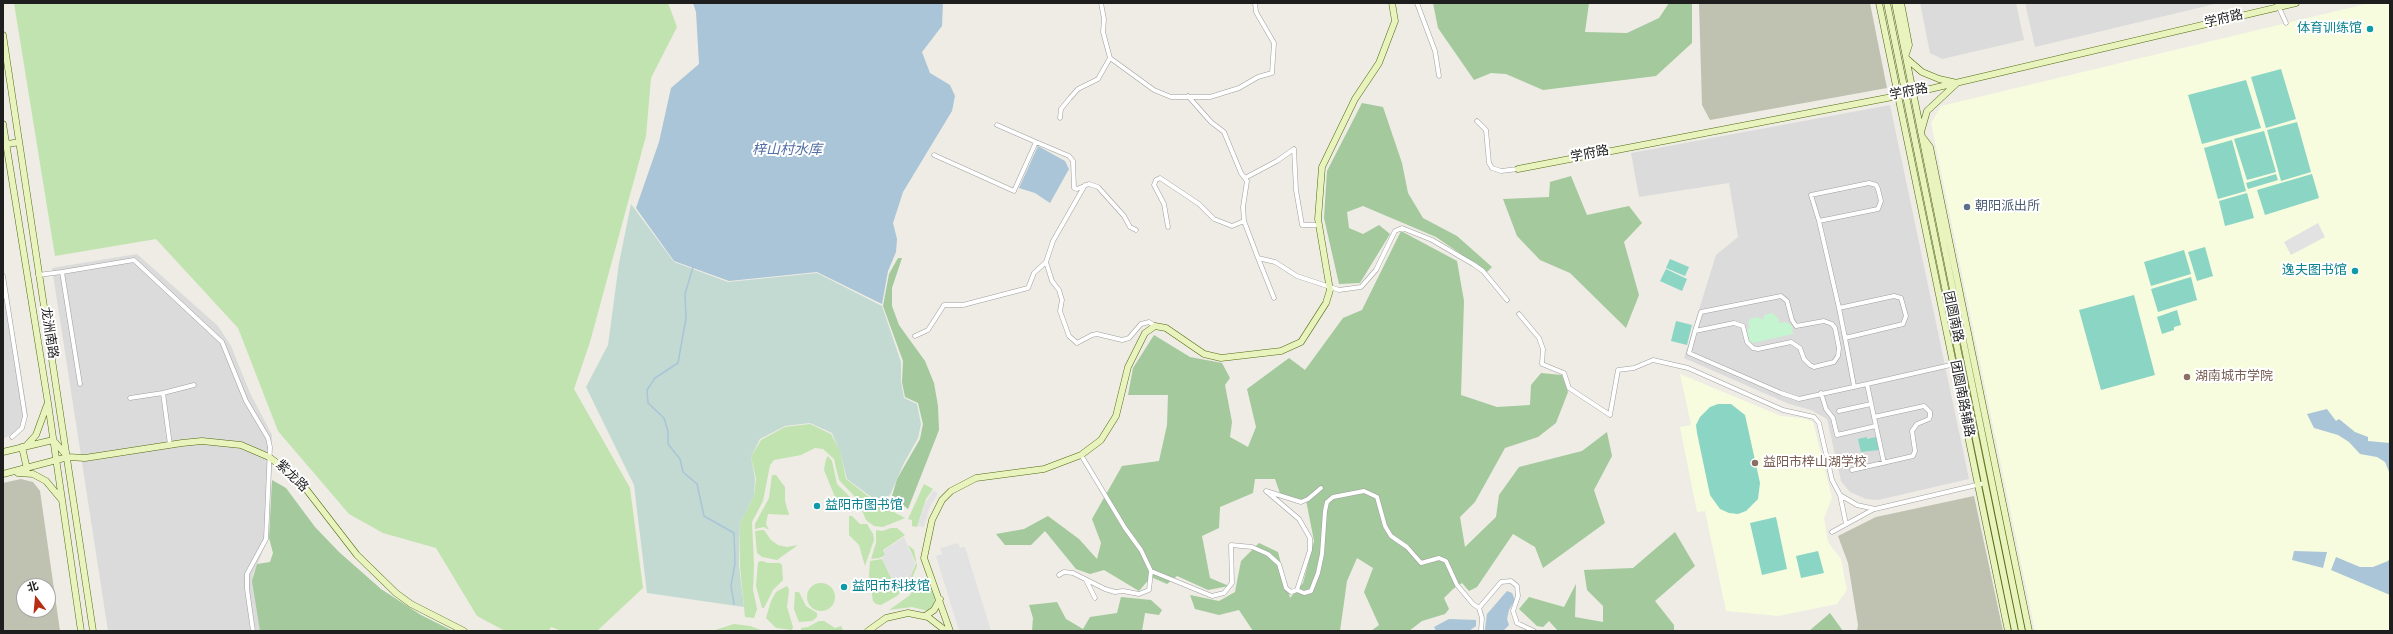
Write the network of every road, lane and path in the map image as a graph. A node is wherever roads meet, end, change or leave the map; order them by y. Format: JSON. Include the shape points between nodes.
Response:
{"nodes":[{"id":1,"x":1101,"y":3,"type":"edge"},
{"id":2,"x":1255,"y":3,"type":"edge"},
{"id":3,"x":1392,"y":3,"type":"edge"},
{"id":4,"x":1417,"y":3,"type":"edge"},
{"id":5,"x":1878,"y":3,"type":"edge"},
{"id":6,"x":1887,"y":3,"type":"edge"},
{"id":7,"x":1895,"y":3,"type":"edge"},
{"id":8,"x":1901,"y":3,"type":"edge"},
{"id":9,"x":2296,"y":3,"type":"edge"},
{"id":10,"x":2278,"y":5,"type":"edge"},
{"id":11,"x":2286,"y":23,"type":"dead end"},
{"id":12,"x":3,"y":35,"type":"edge"},
{"id":13,"x":1110,"y":58,"type":"junction"},
{"id":14,"x":1906,"y":58,"type":"junction"},
{"id":15,"x":1439,"y":76,"type":"dead end"},
{"id":16,"x":1957,"y":83,"type":"junction"},
{"id":17,"x":1913,"y":93,"type":"junction"},
{"id":18,"x":1905,"y":94,"type":"junction"},
{"id":19,"x":1188,"y":96,"type":"junction"},
{"id":20,"x":1897,"y":96,"type":"junction"},
{"id":21,"x":1060,"y":118,"type":"dead end"},
{"id":22,"x":1477,"y":121,"type":"dead end"},
{"id":23,"x":3,"y":124,"type":"edge"},
{"id":24,"x":997,"y":125,"type":"dead end"},
{"id":25,"x":1921,"y":135,"type":"junction"},
{"id":26,"x":19,"y":142,"type":"junction"},
{"id":27,"x":1036,"y":142,"type":"junction"},
{"id":28,"x":5,"y":145,"type":"edge"},
{"id":29,"x":934,"y":155,"type":"dead end"},
{"id":30,"x":1518,"y":169,"type":"joint"},
{"id":31,"x":1245,"y":178,"type":"junction"},
{"id":32,"x":1085,"y":185,"type":"junction"},
{"id":33,"x":1244,"y":221,"type":"junction"},
{"id":34,"x":1819,"y":221,"type":"junction"},
{"id":35,"x":1319,"y":225,"type":"junction"},
{"id":36,"x":1168,"y":228,"type":"dead end"},
{"id":37,"x":1136,"y":230,"type":"dead end"},
{"id":38,"x":1258,"y":258,"type":"junction"},
{"id":39,"x":1046,"y":262,"type":"junction"},
{"id":40,"x":62,"y":272,"type":"junction"},
{"id":41,"x":38,"y":275,"type":"junction"},
{"id":42,"x":3,"y":276,"type":"edge"},
{"id":43,"x":1329,"y":285,"type":"junction"},
{"id":44,"x":5,"y":296,"type":"edge"},
{"id":45,"x":1274,"y":298,"type":"dead end"},
{"id":46,"x":1508,"y":300,"type":"dead end"},
{"id":47,"x":1839,"y":308,"type":"junction"},
{"id":48,"x":1518,"y":314,"type":"dead end"},
{"id":49,"x":1155,"y":326,"type":"junction"},
{"id":50,"x":1695,"y":331,"type":"junction"},
{"id":51,"x":915,"y":336,"type":"dead end"},
{"id":52,"x":1845,"y":338,"type":"junction"},
{"id":53,"x":1962,"y":362,"type":"junction"},
{"id":54,"x":1954,"y":364,"type":"junction"},
{"id":55,"x":80,"y":384,"type":"dead end"},
{"id":56,"x":1867,"y":384,"type":"junction"},
{"id":57,"x":194,"y":385,"type":"dead end"},
{"id":58,"x":1854,"y":386,"type":"junction"},
{"id":59,"x":163,"y":393,"type":"junction"},
{"id":60,"x":1821,"y":394,"type":"junction"},
{"id":61,"x":130,"y":398,"type":"dead end"},
{"id":62,"x":48,"y":403,"type":"junction"},
{"id":63,"x":1871,"y":404,"type":"junction"},
{"id":64,"x":1839,"y":411,"type":"dead end"},
{"id":65,"x":1874,"y":417,"type":"junction"},
{"id":66,"x":1876,"y":426,"type":"junction"},
{"id":67,"x":12,"y":437,"type":"dead end"},
{"id":68,"x":53,"y":440,"type":"junction"},
{"id":69,"x":170,"y":445,"type":"junction"},
{"id":70,"x":24,"y":447,"type":"junction"},
{"id":71,"x":3,"y":452,"type":"edge"},
{"id":72,"x":1081,"y":455,"type":"junction"},
{"id":73,"x":68,"y":457,"type":"junction"},
{"id":74,"x":269,"y":457,"type":"junction"},
{"id":75,"x":56,"y":461,"type":"junction"},
{"id":76,"x":1884,"y":463,"type":"junction"},
{"id":77,"x":27,"y":469,"type":"junction"},
{"id":78,"x":1852,"y":470,"type":"dead end"},
{"id":79,"x":13,"y":472,"type":"junction"},
{"id":80,"x":3,"y":474,"type":"edge"},
{"id":81,"x":1985,"y":483,"type":"junction"},
{"id":82,"x":1978,"y":485,"type":"junction"},
{"id":83,"x":1321,"y":488,"type":"dead end"},
{"id":84,"x":1840,"y":495,"type":"junction"},
{"id":85,"x":61,"y":499,"type":"junction"},
{"id":86,"x":1875,"y":509,"type":"junction"},
{"id":87,"x":1846,"y":524,"type":"junction"},
{"id":88,"x":1832,"y":532,"type":"dead end"},
{"id":89,"x":1151,"y":571,"type":"junction"},
{"id":90,"x":1059,"y":575,"type":"dead end"},
{"id":91,"x":1086,"y":580,"type":"junction"},
{"id":92,"x":1297,"y":590,"type":"junction"},
{"id":93,"x":1095,"y":598,"type":"dead end"},
{"id":94,"x":940,"y":599,"type":"junction"},
{"id":95,"x":1480,"y":608,"type":"junction"},
{"id":96,"x":925,"y":616,"type":"junction"},
{"id":97,"x":81,"y":631,"type":"edge"},
{"id":98,"x":93,"y":631,"type":"edge"},
{"id":99,"x":253,"y":631,"type":"edge"},
{"id":100,"x":464,"y":631,"type":"edge"},
{"id":101,"x":868,"y":631,"type":"edge"},
{"id":102,"x":946,"y":631,"type":"edge"},
{"id":103,"x":950,"y":631,"type":"edge"},
{"id":104,"x":1481,"y":631,"type":"edge"},
{"id":105,"x":1534,"y":631,"type":"edge"},
{"id":106,"x":2008,"y":631,"type":"edge"},
{"id":107,"x":2015,"y":631,"type":"edge"},
{"id":108,"x":2022,"y":631,"type":"edge"},
{"id":109,"x":2030,"y":631,"type":"edge"}],
"edges":[{"from":1,"to":13,"type":"street","via":[[1103,32]]},
{"from":2,"to":19,"type":"street","via":[[1256,12],[1274,43],[1272,73],[1258,77],[1239,88],[1210,97]]},
{"from":3,"to":35,"type":"street","via":[[1396,22],[1379,63],[1355,99],[1322,167]]},
{"from":4,"to":15,"type":"street","via":[[1435,51]]},
{"from":5,"to":20,"type":"street","name":"团圆南路辅路"},
{"from":6,"to":18,"type":"street","name":"团圆南路"},
{"from":7,"to":14,"type":"street","name":"团圆南路"},
{"from":8,"to":14,"type":"street","via":[[1909,46]]},
{"from":9,"to":10,"type":"street","name":"学府路"},
{"from":10,"to":11,"type":"street"},
{"from":10,"to":16,"type":"street","name":"学府路"},
{"from":12,"to":26,"type":"street","name":"龙洲南路"},
{"from":13,"to":19,"type":"street","via":[[1154,90],[1171,97]]},
{"from":13,"to":21,"type":"street","via":[[1098,78],[1078,89],[1061,110]]},
{"from":14,"to":16,"type":"street","via":[[1922,72]]},
{"from":14,"to":17,"type":"street","name":"团圆南路"},
{"from":16,"to":17,"type":"street","name":"学府路"},
{"from":16,"to":25,"type":"street","via":[[1927,111]]},
{"from":17,"to":18,"type":"street","name":"学府路"},
{"from":17,"to":25,"type":"street","name":"团圆南路"},
{"from":18,"to":20,"type":"street","name":"学府路"},
{"from":18,"to":53,"type":"street","name":"团圆南路"},
{"from":19,"to":31,"type":"street","via":[[1211,122],[1224,132]]},
{"from":20,"to":30,"type":"street","name":"学府路"},
{"from":20,"to":54,"type":"street","name":"团圆南路辅路"},
{"from":22,"to":30,"type":"street","via":[[1486,130],[1489,163],[1492,168],[1501,171]]},
{"from":23,"to":28,"type":"street","name":"龙洲南路"},
{"from":24,"to":27,"type":"street"},
{"from":25,"to":108,"type":"street","name":"团圆南路"},
{"from":25,"to":109,"type":"street","name":"团圆南路辅路","via":[[1930,147]]},
{"from":26,"to":28,"type":"street"},
{"from":26,"to":41,"type":"street","name":"龙洲南路"},
{"from":27,"to":29,"type":"street","via":[[1014,191]]},
{"from":27,"to":32,"type":"street","via":[[1070,156],[1073,162],[1074,188]]},
{"from":28,"to":62,"type":"street","name":"龙洲南路"},
{"from":31,"to":33,"type":"street","via":[[1247,181],[1243,207]]},
{"from":31,"to":35,"type":"street","via":[[1278,162],[1294,149],[1296,190],[1302,225]]},
{"from":32,"to":37,"type":"street","via":[[1098,187],[1124,216],[1130,227]]},
{"from":32,"to":39,"type":"street","via":[[1053,241]]},
{"from":33,"to":36,"type":"street","via":[[1232,226],[1214,219],[1199,204],[1160,178],[1154,185],[1164,204]]},
{"from":33,"to":38,"type":"street"},
{"from":34,"to":34,"type":"street","via":[[1878,209],[1881,201],[1876,185],[1869,183],[1812,195]]},
{"from":34,"to":47,"type":"street"},
{"from":35,"to":43,"type":"street"},
{"from":38,"to":43,"type":"street","via":[[1275,262],[1297,276]]},
{"from":38,"to":45,"type":"street"},
{"from":39,"to":49,"type":"street","via":[[1052,282],[1059,290],[1062,300],[1060,311],[1069,336],[1077,343],[1097,334],[1122,340],[1128,338],[1141,324],[1149,322]]},
{"from":39,"to":51,"type":"street","via":[[1034,273],[1028,288],[963,305],[944,305],[928,330]]},
{"from":40,"to":41,"type":"street"},
{"from":40,"to":55,"type":"street"},
{"from":40,"to":74,"type":"street","via":[[134,260],[222,342],[246,402],[268,438]]},
{"from":41,"to":73,"type":"street","name":"龙洲南路"},
{"from":42,"to":44,"type":"street"},
{"from":43,"to":46,"type":"street","via":[[1339,290],[1361,287],[1365,284],[1376,270],[1395,231],[1402,228],[1432,240],[1473,264],[1483,271]]},
{"from":43,"to":49,"type":"street","via":[[1326,304],[1301,342],[1281,351],[1221,358],[1204,354],[1166,328]]},
{"from":44,"to":67,"type":"street","via":[[25,416],[22,428]]},
{"from":47,"to":52,"type":"street"},
{"from":47,"to":52,"type":"street","via":[[1898,296],[1903,302],[1906,316],[1903,324],[1898,326]]},
{"from":48,"to":84,"type":"street","via":[[1539,338],[1542,364],[1564,373],[1569,388],[1610,416],[1618,370],[1634,368],[1653,360],[1688,368],[1783,410],[1814,417],[1819,423],[1832,480]]},
{"from":49,"to":72,"type":"street","via":[[1145,334],[1128,367],[1116,416],[1101,440]]},
{"from":50,"to":50,"type":"street","via":[[1738,324],[1745,329],[1747,342],[1753,348],[1791,342],[1800,348],[1806,363],[1814,367],[1834,362],[1838,356],[1835,328],[1832,324],[1824,321],[1796,326],[1787,301],[1777,295],[1701,312]]},
{"from":50,"to":60,"type":"street","via":[[1689,352],[1781,393],[1799,398]]},
{"from":52,"to":58,"type":"street"},
{"from":53,"to":54,"type":"street"},
{"from":53,"to":81,"type":"street","name":"团圆南路"},
{"from":54,"to":56,"type":"street"},
{"from":54,"to":82,"type":"street","name":"团圆南路辅路"},
{"from":56,"to":58,"type":"street"},
{"from":56,"to":63,"type":"street"},
{"from":57,"to":59,"type":"street"},
{"from":58,"to":60,"type":"street"},
{"from":59,"to":61,"type":"street"},
{"from":59,"to":69,"type":"street"},
{"from":60,"to":66,"type":"street","via":[[1826,409],[1833,418],[1837,435]]},
{"from":62,"to":68,"type":"street","name":"龙洲南路"},
{"from":62,"to":70,"type":"street","via":[[36,435]]},
{"from":63,"to":64,"type":"street"},
{"from":63,"to":65,"type":"street"},
{"from":65,"to":66,"type":"street"},
{"from":65,"to":76,"type":"street","via":[[1924,406],[1930,412],[1929,419],[1918,424],[1912,431],[1915,451],[1913,456]]},
{"from":66,"to":76,"type":"street"},
{"from":68,"to":70,"type":"street"},
{"from":68,"to":73,"type":"street"},
{"from":68,"to":75,"type":"street","name":"龙洲南路"},
{"from":69,"to":73,"type":"street","name":"紫龙路","via":[[85,458]]},
{"from":69,"to":74,"type":"street","name":"紫龙路","via":[[202,441],[222,442],[241,445]]},
{"from":70,"to":71,"type":"street"},
{"from":70,"to":77,"type":"street"},
{"from":72,"to":89,"type":"street","via":[[1141,550]]},
{"from":72,"to":94,"type":"street","via":[[1035,471],[976,478],[951,491],[942,500],[934,516],[924,558]]},
{"from":73,"to":75,"type":"street"},
{"from":73,"to":98,"type":"street","name":"龙洲南路"},
{"from":74,"to":99,"type":"street","via":[[266,539],[247,574]]},
{"from":74,"to":100,"type":"street","name":"紫龙路","via":[[298,480],[377,577],[412,604]]},
{"from":75,"to":77,"type":"street"},
{"from":75,"to":85,"type":"street","name":"龙洲南路"},
{"from":76,"to":78,"type":"street"},
{"from":77,"to":79,"type":"street"},
{"from":79,"to":80,"type":"street"},
{"from":79,"to":85,"type":"street","via":[[33,474],[46,481]]},
{"from":81,"to":82,"type":"street"},
{"from":81,"to":107,"type":"street","name":"团圆南路"},
{"from":82,"to":86,"type":"street"},
{"from":82,"to":106,"type":"street","name":"团圆南路辅路"},
{"from":83,"to":92,"type":"street","via":[[1301,502],[1266,491],[1299,519],[1310,538],[1310,550]]},
{"from":84,"to":86,"type":"street","via":[[1857,505]]},
{"from":84,"to":87,"type":"street"},
{"from":85,"to":97,"type":"street","name":"龙洲南路"},
{"from":86,"to":87,"type":"street"},
{"from":87,"to":88,"type":"street"},
{"from":89,"to":91,"type":"street","via":[[1149,590],[1139,594],[1105,589]]},
{"from":89,"to":92,"type":"street","via":[[1212,596],[1224,593],[1232,583],[1231,545],[1252,547],[1268,554],[1279,564],[1286,588],[1291,592]]},
{"from":90,"to":91,"type":"street","via":[[1064,572],[1074,573]]},
{"from":91,"to":93,"type":"street"},
{"from":92,"to":95,"type":"street","via":[[1304,593],[1311,591],[1318,573],[1327,502],[1333,497],[1364,491],[1377,497],[1385,526],[1391,536],[1421,563],[1439,558],[1446,561],[1457,585],[1473,604]]},
{"from":94,"to":96,"type":"street","via":[[934,610]]},
{"from":94,"to":103,"type":"street"},
{"from":95,"to":104,"type":"street"},
{"from":95,"to":105,"type":"street","via":[[1501,582],[1511,581],[1517,586],[1518,596],[1513,611],[1517,623]]},
{"from":96,"to":101,"type":"street","via":[[908,613],[896,615]]},
{"from":96,"to":102,"type":"street"}]}
